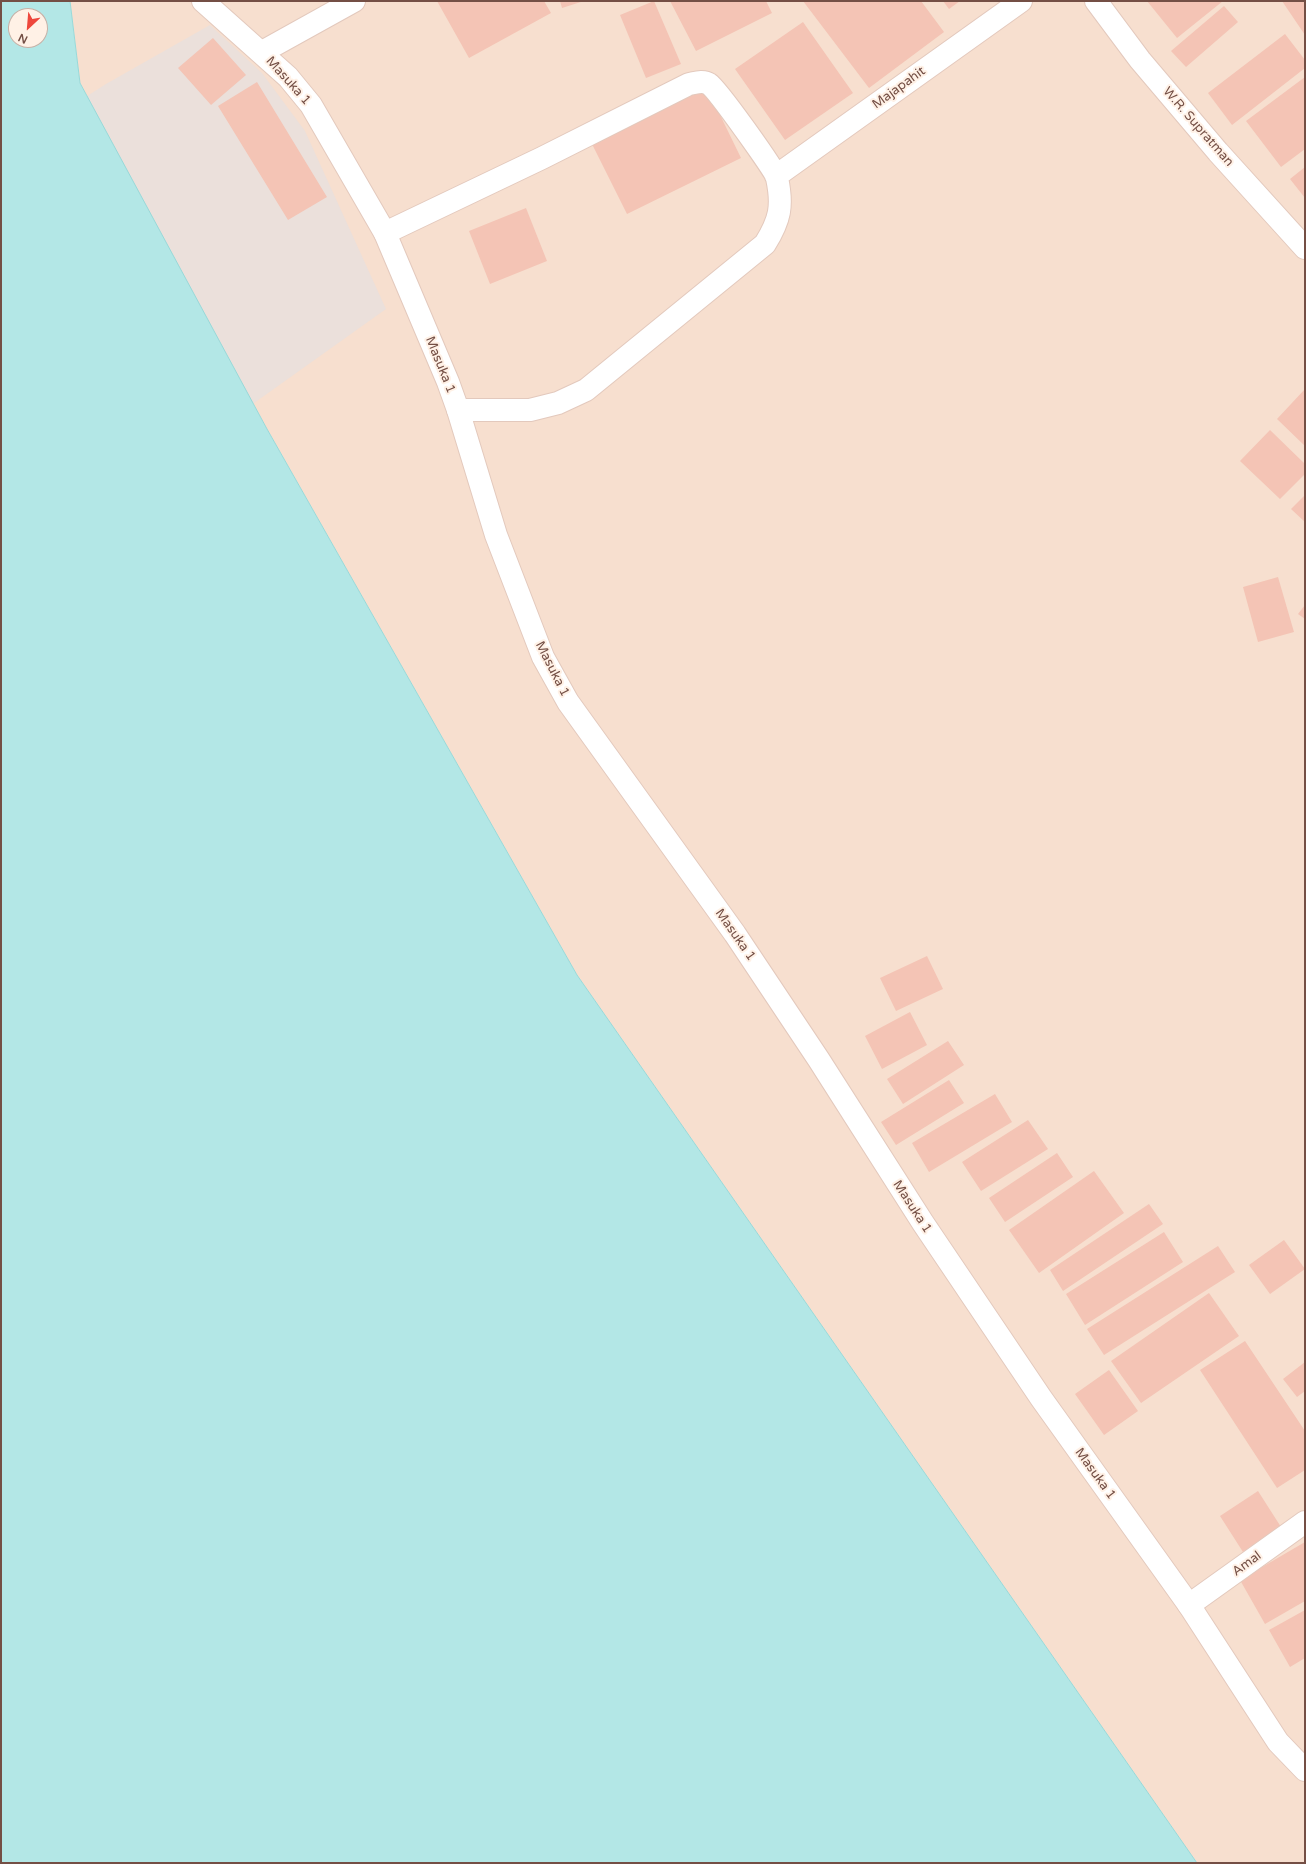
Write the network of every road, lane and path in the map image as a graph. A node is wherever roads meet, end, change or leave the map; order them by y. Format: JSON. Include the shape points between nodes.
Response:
{"nodes":[{"id":1,"x":203,"y":1,"type":"edge"},
{"id":2,"x":354,"y":1,"type":"edge"},
{"id":3,"x":1021,"y":1,"type":"edge"},
{"id":4,"x":1096,"y":1,"type":"edge"},
{"id":5,"x":262,"y":52,"type":"junction"},
{"id":6,"x":776,"y":176,"type":"junction"},
{"id":7,"x":385,"y":233,"type":"junction"},
{"id":8,"x":1305,"y":248,"type":"edge"},
{"id":9,"x":458,"y":410,"type":"junction"},
{"id":10,"x":1305,"y":1522,"type":"edge"},
{"id":11,"x":1189,"y":1605,"type":"junction"},
{"id":12,"x":1305,"y":1770,"type":"edge"}],
"edges":[{"from":1,"to":5,"type":"street","name":"Masuka 1"},
{"from":2,"to":5,"type":"street"},
{"from":3,"to":6,"type":"street","name":"Majapahit"},
{"from":4,"to":8,"type":"street","name":"W.R. Supratman","via":[[1140,60],[1218,152]]},
{"from":5,"to":7,"type":"street","name":"Masuka 1","via":[[288,77],[311,105]]},
{"from":6,"to":7,"type":"street","via":[[722,97],[709,84],[688,84]]},
{"from":6,"to":9,"type":"street","via":[[781,206],[776,226],[765,244],[586,390],[558,403],[530,410]]},
{"from":7,"to":9,"type":"street","name":"Masuka 1"},
{"from":9,"to":11,"type":"street","name":"Masuka 1","via":[[496,535],[543,657],[568,702],[735,934],[819,1060],[922,1224],[1041,1398]]},
{"from":10,"to":11,"type":"street","name":"Amal"},
{"from":11,"to":12,"type":"street","name":"Masuka 1","via":[[1278,1742]]}]}
